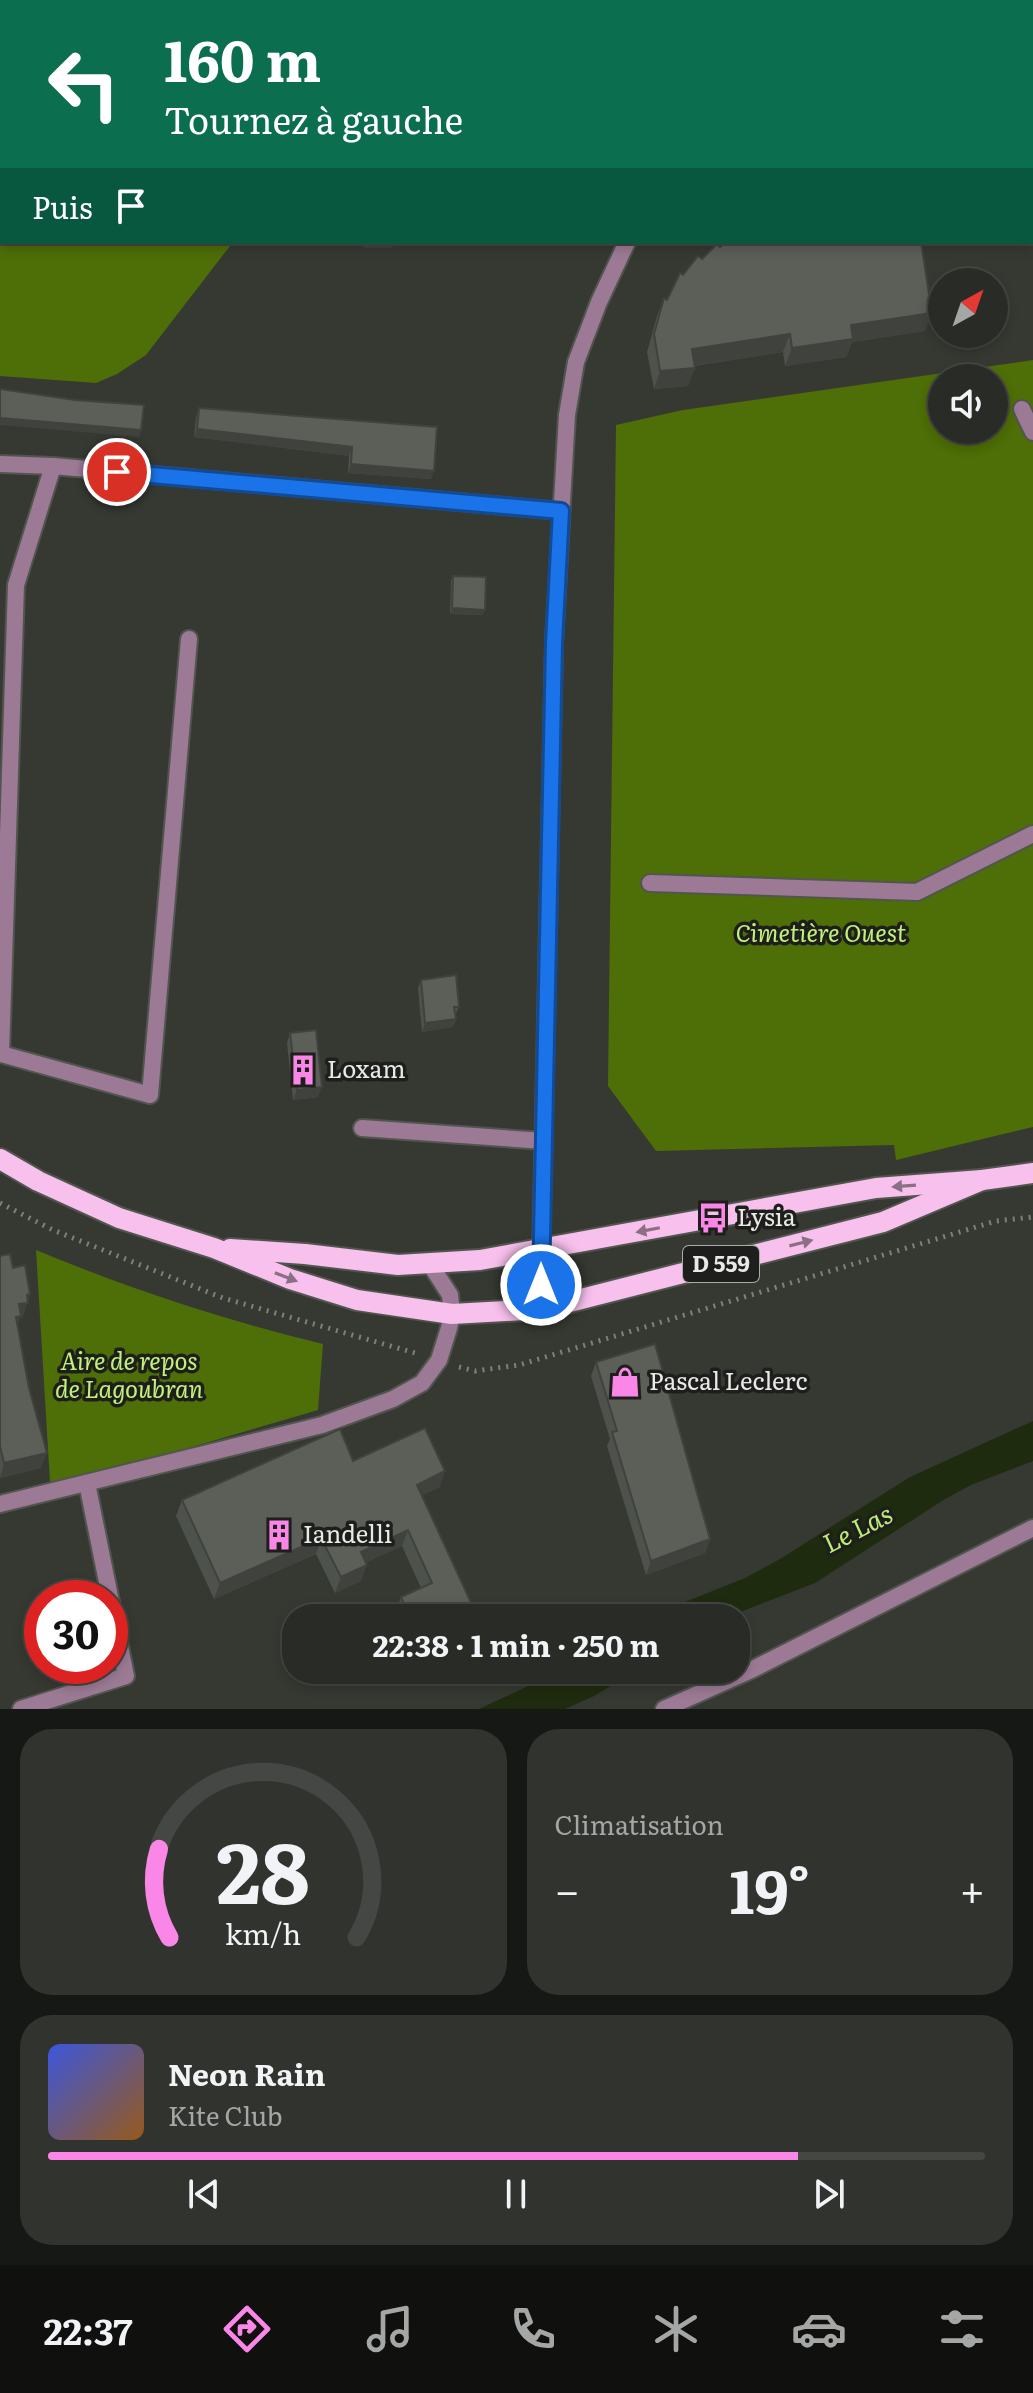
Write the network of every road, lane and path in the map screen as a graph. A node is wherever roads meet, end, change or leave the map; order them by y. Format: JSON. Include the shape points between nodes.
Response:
{"nodes":[{"id":1,"x":626,"y":244,"type":"edge"},
{"id":2,"x":1022,"y":409,"type":"dead end"},
{"id":3,"x":1033,"y":432,"type":"edge"},
{"id":4,"x":0,"y":464,"type":"edge"},
{"id":5,"x":53,"y":466,"type":"junction"},
{"id":6,"x":561,"y":511,"type":"junction"},
{"id":7,"x":189,"y":639,"type":"dead end"},
{"id":8,"x":1033,"y":834,"type":"edge"},
{"id":9,"x":650,"y":883,"type":"dead end"},
{"id":10,"x":1,"y":1054,"type":"edge"},
{"id":11,"x":362,"y":1128,"type":"dead end"},
{"id":12,"x":544,"y":1141,"type":"junction"},
{"id":13,"x":0,"y":1159,"type":"edge"},
{"id":14,"x":1033,"y":1173,"type":"edge"},
{"id":15,"x":982,"y":1180,"type":"junction"},
{"id":16,"x":214,"y":1248,"type":"junction"},
{"id":17,"x":541,"y":1249,"type":"junction"},
{"id":18,"x":430,"y":1264,"type":"junction"},
{"id":19,"x":542,"y":1309,"type":"junction"},
{"id":20,"x":452,"y":1314,"type":"junction"},
{"id":21,"x":87,"y":1483,"type":"junction"},
{"id":22,"x":0,"y":1504,"type":"edge"},
{"id":23,"x":1033,"y":1528,"type":"edge"},
{"id":24,"x":21,"y":1709,"type":"edge"},
{"id":25,"x":664,"y":1709,"type":"edge"}],
"edges":[{"from":1,"to":6,"type":"street","via":[[576,362]]},
{"from":2,"to":3,"type":"street"},
{"from":4,"to":5,"type":"street"},
{"from":5,"to":6,"type":"street"},
{"from":5,"to":10,"type":"street","via":[[16,585]]},
{"from":6,"to":12,"type":"street"},
{"from":7,"to":10,"type":"street","via":[[150,1095]]},
{"from":8,"to":9,"type":"street","via":[[917,892]]},
{"from":11,"to":12,"type":"street"},
{"from":12,"to":17,"type":"street"},
{"from":13,"to":16,"type":"main road","number":"D 559","via":[[119,1218]]},
{"from":14,"to":15,"type":"main road","number":"D 559"},
{"from":15,"to":17,"type":"main road","number":"D 559","one_way":true,"via":[[876,1188]]},
{"from":19,"to":15,"type":"main road","number":"D 559","one_way":true,"via":[[883,1222]]},
{"from":16,"to":18,"type":"main road","number":"D 559"},
{"from":16,"to":20,"type":"main road","number":"D 559","one_way":true,"via":[[357,1300]]},
{"from":17,"to":18,"type":"main road","number":"D 559"},
{"from":17,"to":19,"type":"street"},
{"from":18,"to":20,"type":"street","via":[[450,1295]]},
{"from":19,"to":20,"type":"main road","number":"D 559"},
{"from":20,"to":21,"type":"street","via":[[439,1360],[422,1383],[393,1399],[322,1425]]},
{"from":21,"to":22,"type":"street"},
{"from":21,"to":24,"type":"street","via":[[126,1676]]},
{"from":23,"to":25,"type":"street"}]}
